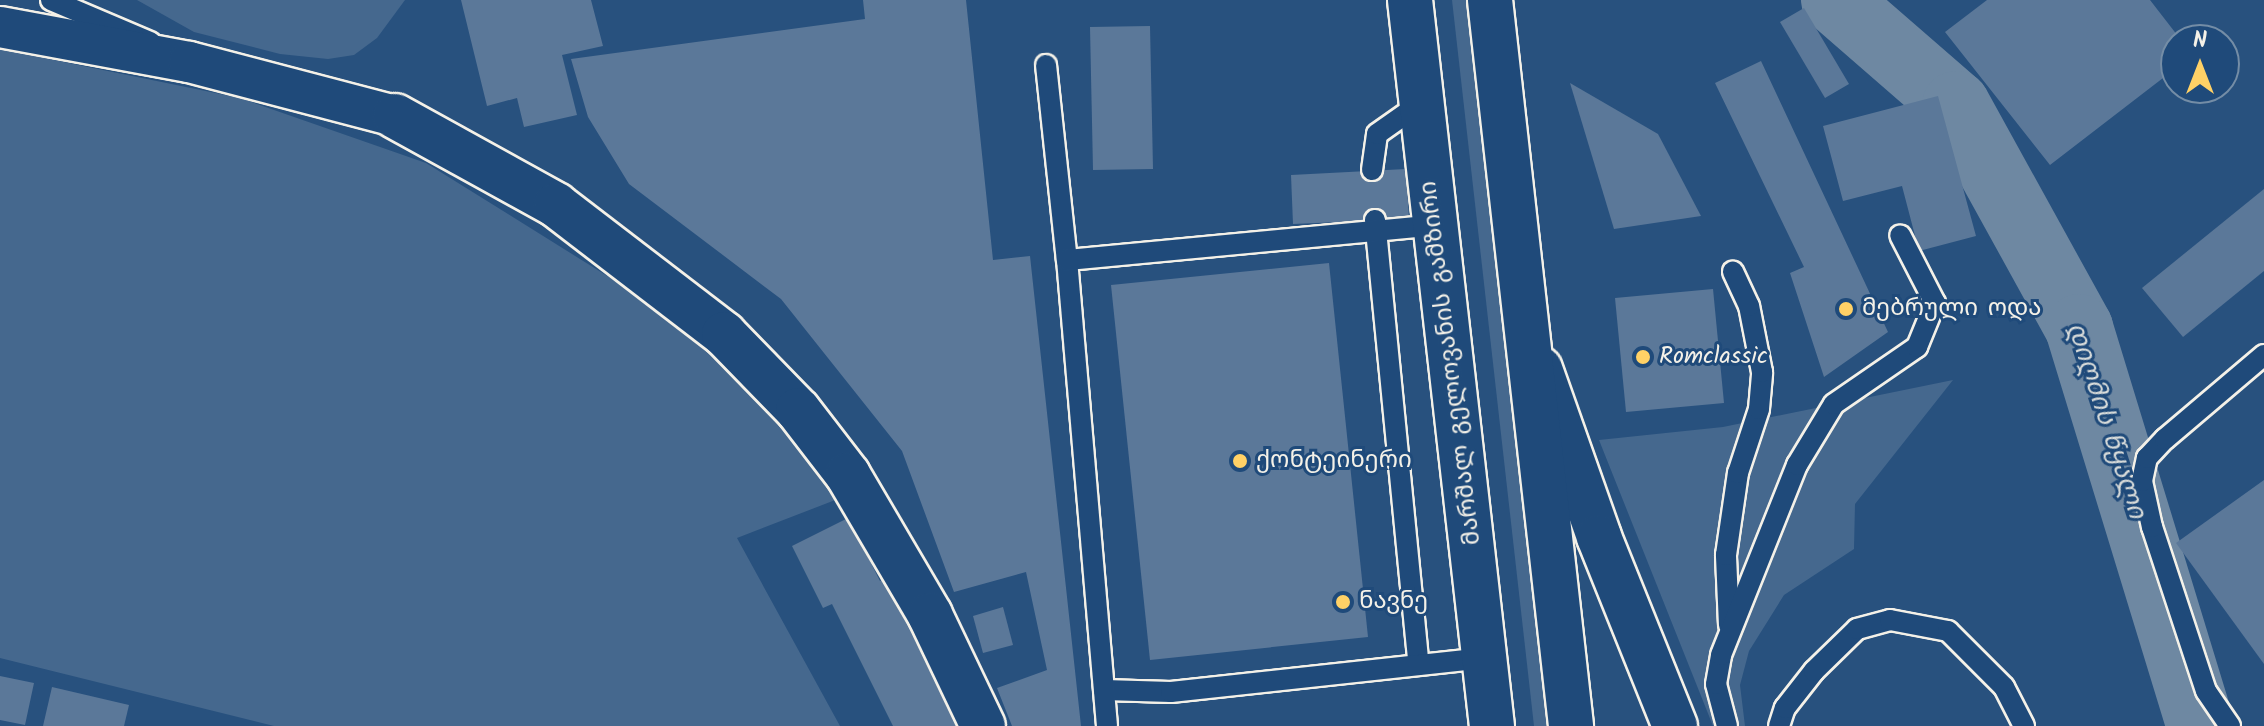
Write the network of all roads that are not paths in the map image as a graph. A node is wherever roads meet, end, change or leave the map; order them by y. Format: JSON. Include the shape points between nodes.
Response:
{"nodes":[{"id":1,"x":51,"y":0,"type":"edge"},
{"id":2,"x":1410,"y":0,"type":"edge"},
{"id":3,"x":1490,"y":0,"type":"edge"},
{"id":4,"x":0,"y":27,"type":"edge"},
{"id":5,"x":189,"y":62,"type":"junction"},
{"id":6,"x":1046,"y":65,"type":"dead end"},
{"id":7,"x":1419,"y":88,"type":"junction"},
{"id":8,"x":395,"y":116,"type":"joint"},
{"id":9,"x":1372,"y":170,"type":"dead end"},
{"id":10,"x":1435,"y":225,"type":"junction"},
{"id":11,"x":1376,"y":226,"type":"junction"},
{"id":12,"x":1900,"y":235,"type":"dead end"},
{"id":13,"x":1067,"y":260,"type":"junction"},
{"id":14,"x":1733,"y":272,"type":"dead end"},
{"id":15,"x":1524,"y":324,"type":"junction"},
{"id":16,"x":2264,"y":355,"type":"edge"},
{"id":17,"x":1729,"y":633,"type":"junction"},
{"id":18,"x":1484,"y":658,"type":"junction"},
{"id":19,"x":1419,"y":665,"type":"junction"},
{"id":20,"x":1104,"y":690,"type":"junction"},
{"id":21,"x":983,"y":726,"type":"edge"},
{"id":22,"x":1107,"y":726,"type":"edge"},
{"id":23,"x":1492,"y":726,"type":"edge"},
{"id":24,"x":1571,"y":726,"type":"edge"},
{"id":25,"x":1675,"y":726,"type":"edge"},
{"id":26,"x":1727,"y":726,"type":"edge"},
{"id":27,"x":1779,"y":726,"type":"edge"},
{"id":28,"x":2024,"y":726,"type":"edge"},
{"id":29,"x":2230,"y":726,"type":"edge"}],
"edges":[{"from":1,"to":5,"type":"lane"},
{"from":2,"to":7,"type":"main road","name":"მარშალ გელოვანის გამზირი"},
{"from":3,"to":15,"type":"main road"},
{"from":4,"to":5,"type":"street"},
{"from":5,"to":8,"type":"street"},
{"from":6,"to":13,"type":"lane"},
{"from":7,"to":9,"type":"lane","via":[[1377,134]]},
{"from":7,"to":10,"type":"main road","name":"მარშალ გელოვანის გამზირი"},
{"from":8,"to":21,"type":"main road","via":[[556,205],[724,334],[798,410],[848,475],[930,615]]},
{"from":10,"to":11,"type":"lane"},
{"from":10,"to":18,"type":"main road","name":"მარშალ გელოვანის გამზირი"},
{"from":11,"to":13,"type":"lane"},
{"from":11,"to":19,"type":"lane"},
{"from":12,"to":17,"type":"lane","via":[[1935,303],[1917,347],[1834,404],[1773,514]]},
{"from":13,"to":20,"type":"lane"},
{"from":14,"to":17,"type":"lane","via":[[1749,306],[1762,372],[1759,409],[1738,473],[1726,555]]},
{"from":15,"to":24,"type":"main road"},
{"from":15,"to":25,"type":"main road","via":[[1629,619]]},
{"from":16,"to":29,"type":"lane","via":[[2165,439],[2147,458],[2142,481],[2206,691]]},
{"from":17,"to":26,"type":"lane","via":[[1716,684]]},
{"from":18,"to":19,"type":"lane"},
{"from":18,"to":23,"type":"main road","name":"მარშალ გელოვანის გამზირი"},
{"from":19,"to":20,"type":"lane","via":[[1171,692]]},
{"from":20,"to":22,"type":"lane"},
{"from":27,"to":28,"type":"lane","via":[[1785,708],[1814,671],[1857,629],[1890,620],[1948,631],[2004,687]]}]}
